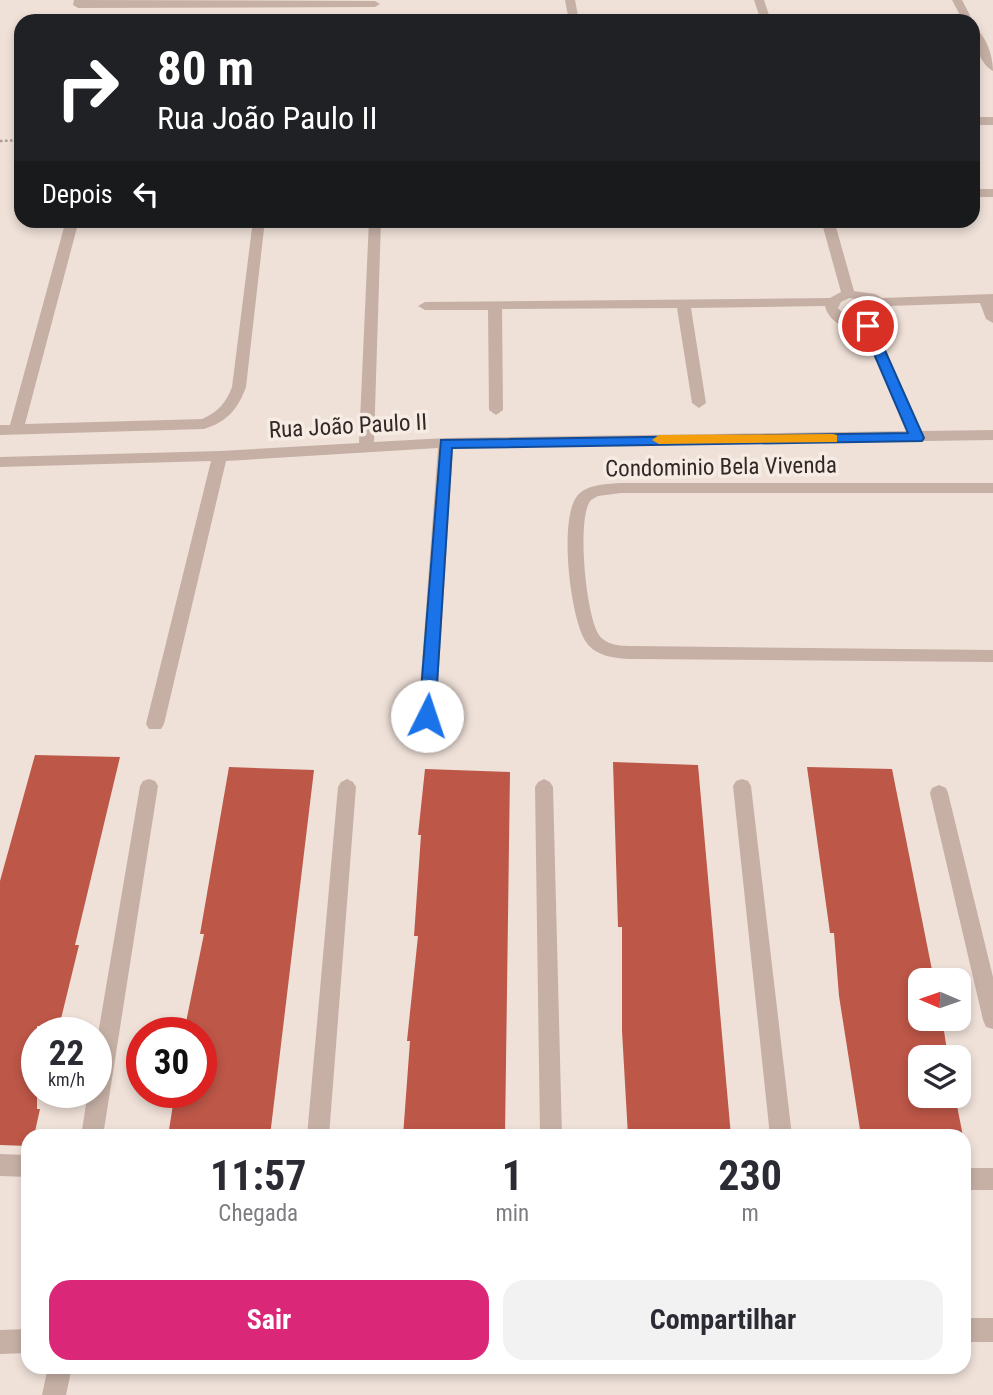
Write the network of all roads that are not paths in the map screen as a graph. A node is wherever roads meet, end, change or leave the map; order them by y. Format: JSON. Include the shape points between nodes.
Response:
{"nodes":[{"id":1,"x":223,"y":2,"type":"edge"},
{"id":2,"x":78,"y":3,"type":"edge"},
{"id":3,"x":375,"y":5,"type":"edge"},
{"id":4,"x":980,"y":43,"type":"edge"},
{"id":5,"x":993,"y":68,"type":"edge"},
{"id":6,"x":71,"y":228,"type":"edge"},
{"id":7,"x":258,"y":228,"type":"edge"},
{"id":8,"x":375,"y":228,"type":"edge"},
{"id":9,"x":829,"y":228,"type":"edge"},
{"id":10,"x":848,"y":294,"type":"junction"},
{"id":11,"x":989,"y":299,"type":"edge"},
{"id":12,"x":832,"y":302,"type":"junction"},
{"id":13,"x":880,"y":302,"type":"junction"},
{"id":14,"x":683,"y":303,"type":"junction"},
{"id":15,"x":425,"y":306,"type":"dead end"},
{"id":16,"x":495,"y":306,"type":"junction"},
{"id":17,"x":993,"y":320,"type":"edge"},
{"id":18,"x":868,"y":326,"type":"junction"},
{"id":19,"x":699,"y":403,"type":"dead end"},
{"id":20,"x":496,"y":410,"type":"dead end"},
{"id":21,"x":0,"y":430,"type":"edge"},
{"id":22,"x":16,"y":430,"type":"junction"},
{"id":23,"x":993,"y":435,"type":"edge"},
{"id":24,"x":917,"y":438,"type":"junction"},
{"id":25,"x":446,"y":443,"type":"junction"},
{"id":26,"x":366,"y":447,"type":"junction"},
{"id":27,"x":220,"y":456,"type":"junction"},
{"id":28,"x":0,"y":462,"type":"edge"},
{"id":29,"x":993,"y":488,"type":"edge"},
{"id":30,"x":993,"y":656,"type":"edge"},
{"id":31,"x":427,"y":716,"type":"dead end"},
{"id":32,"x":155,"y":724,"type":"dead end"},
{"id":33,"x":149,"y":786,"type":"dead end"},
{"id":34,"x":742,"y":786,"type":"dead end"},
{"id":35,"x":347,"y":787,"type":"dead end"},
{"id":36,"x":544,"y":787,"type":"dead end"},
{"id":37,"x":939,"y":793,"type":"dead end"},
{"id":38,"x":993,"y":1020,"type":"edge"},
{"id":39,"x":93,"y":1129,"type":"edge"},
{"id":40,"x":319,"y":1129,"type":"edge"},
{"id":41,"x":551,"y":1129,"type":"edge"},
{"id":42,"x":780,"y":1129,"type":"edge"},
{"id":43,"x":0,"y":1165,"type":"edge"},
{"id":44,"x":21,"y":1166,"type":"edge"},
{"id":45,"x":971,"y":1179,"type":"edge"},
{"id":46,"x":993,"y":1179,"type":"edge"},
{"id":47,"x":971,"y":1330,"type":"edge"},
{"id":48,"x":993,"y":1330,"type":"edge"},
{"id":49,"x":0,"y":1342,"type":"edge"},
{"id":50,"x":21,"y":1342,"type":"edge"},
{"id":51,"x":58,"y":1374,"type":"edge"},
{"id":52,"x":54,"y":1395,"type":"edge"}],
"edges":[{"from":1,"to":2,"type":"street"},
{"from":1,"to":3,"type":"street"},
{"from":4,"to":5,"type":"street"},
{"from":6,"to":22,"type":"street"},
{"from":7,"to":22,"type":"street","via":[[239,387],[227,411],[204,424]]},
{"from":8,"to":26,"type":"street"},
{"from":9,"to":10,"type":"street"},
{"from":10,"to":12,"type":"street"},
{"from":10,"to":13,"type":"street"},
{"from":11,"to":13,"type":"street"},
{"from":11,"to":17,"type":"street"},
{"from":12,"to":14,"type":"street"},
{"from":12,"to":18,"type":"street","via":[[831,309],[845,322]]},
{"from":13,"to":18,"type":"street","via":[[884,317]]},
{"from":14,"to":16,"type":"street"},
{"from":14,"to":19,"type":"street"},
{"from":15,"to":16,"type":"street"},
{"from":16,"to":20,"type":"street"},
{"from":18,"to":24,"type":"street"},
{"from":21,"to":22,"type":"street"},
{"from":23,"to":24,"type":"street","name":"Rua João Paulo II"},
{"from":24,"to":25,"type":"street","name":"Rua João Paulo II"},
{"from":25,"to":26,"type":"street","name":"Rua João Paulo II"},
{"from":25,"to":31,"type":"street"},
{"from":26,"to":27,"type":"street","name":"Rua João Paulo II"},
{"from":27,"to":28,"type":"street","name":"Rua João Paulo II"},
{"from":27,"to":32,"type":"street"},
{"from":29,"to":30,"type":"street","name":"Condominio Bela Vivenda","via":[[621,488],[583,497],[576,517],[583,616],[588,635],[599,646],[631,653]]},
{"from":33,"to":39,"type":"street"},
{"from":34,"to":42,"type":"street"},
{"from":35,"to":40,"type":"street"},
{"from":36,"to":41,"type":"street"},
{"from":37,"to":38,"type":"street"},
{"from":43,"to":44,"type":"street"},
{"from":45,"to":46,"type":"street"},
{"from":47,"to":48,"type":"street"},
{"from":49,"to":50,"type":"street"},
{"from":51,"to":52,"type":"street"}]}
